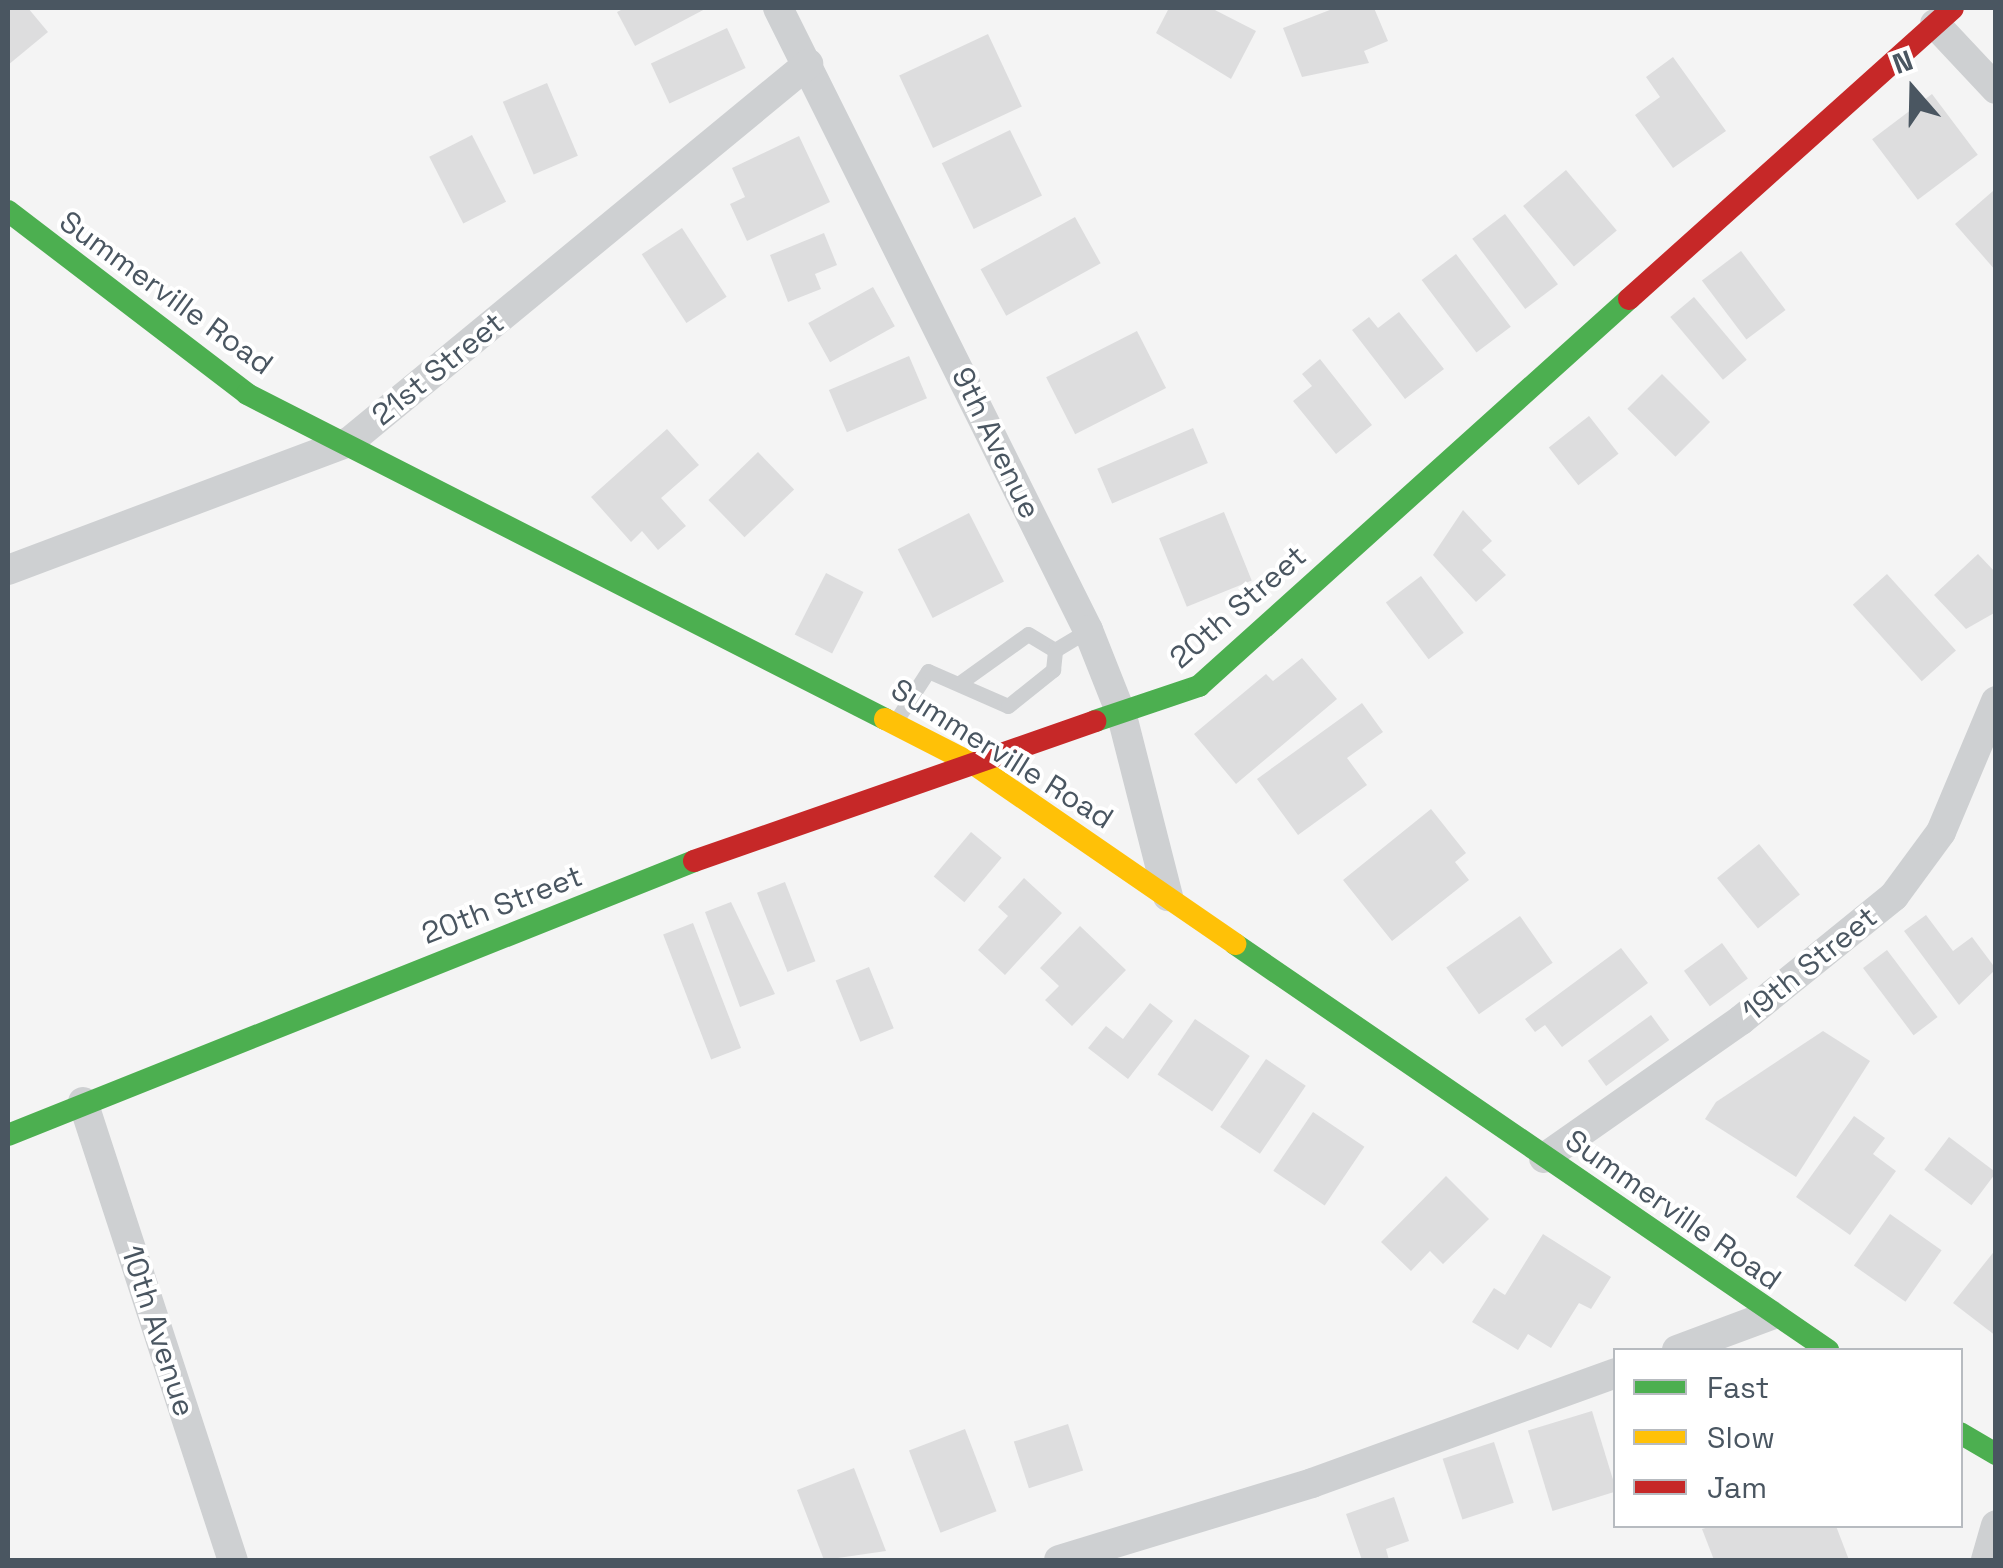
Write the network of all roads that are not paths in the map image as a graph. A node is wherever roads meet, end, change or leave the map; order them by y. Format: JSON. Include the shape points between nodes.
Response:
{"nodes":[{"id":1,"x":778,"y":8,"type":"edge"},
{"id":2,"x":1944,"y":16,"type":"edge"},
{"id":3,"x":808,"y":64,"type":"junction"},
{"id":4,"x":1996,"y":89,"type":"edge"},
{"id":5,"x":8,"y":211,"type":"edge"},
{"id":6,"x":349,"y":442,"type":"junction"},
{"id":7,"x":8,"y":570,"type":"edge"},
{"id":8,"x":1088,"y":630,"type":"junction"},
{"id":9,"x":1055,"y":650,"type":"junction"},
{"id":10,"x":961,"y":682,"type":"junction"},
{"id":11,"x":1996,"y":701,"type":"edge"},
{"id":12,"x":1122,"y":716,"type":"junction"},
{"id":13,"x":897,"y":719,"type":"junction"},
{"id":14,"x":974,"y":765,"type":"junction"},
{"id":15,"x":1168,"y":896,"type":"junction"},
{"id":16,"x":83,"y":1102,"type":"junction"},
{"id":17,"x":8,"y":1135,"type":"edge"},
{"id":18,"x":1544,"y":1158,"type":"junction"},
{"id":19,"x":1771,"y":1315,"type":"junction"},
{"id":20,"x":1682,"y":1348,"type":"edge"},
{"id":21,"x":1825,"y":1348,"type":"edge"},
{"id":22,"x":1613,"y":1374,"type":"edge"},
{"id":23,"x":1963,"y":1435,"type":"edge"},
{"id":24,"x":1996,"y":1454,"type":"edge"},
{"id":25,"x":1996,"y":1524,"type":"edge"},
{"id":26,"x":233,"y":1560,"type":"edge"},
{"id":27,"x":1059,"y":1560,"type":"edge"},
{"id":28,"x":1986,"y":1560,"type":"edge"}],
"edges":[{"from":1,"to":3,"type":"street","name":"9th Avenue"},
{"from":2,"to":4,"type":"street"},
{"from":2,"to":12,"type":"street","name":"20th Street","via":[[1198,686]]},
{"from":3,"to":6,"type":"street","name":"21st Street"},
{"from":3,"to":8,"type":"street","name":"9th Avenue"},
{"from":5,"to":6,"type":"street","name":"Summerville Road","via":[[247,394]]},
{"from":6,"to":7,"type":"street","name":"21st Street"},
{"from":6,"to":13,"type":"street","name":"Summerville Road","via":[[510,534]]},
{"from":8,"to":9,"type":"lane"},
{"from":8,"to":12,"type":"street","name":"9th Avenue"},
{"from":9,"to":10,"type":"lane","via":[[1028,634]]},
{"from":9,"to":10,"type":"lane","via":[[1053,670],[1008,706]]},
{"from":10,"to":13,"type":"lane","via":[[928,671]]},
{"from":11,"to":18,"type":"street","name":"19th Street","via":[[1941,832],[1894,896],[1741,1020]]},
{"from":12,"to":14,"type":"street","name":"20th Street"},
{"from":12,"to":15,"type":"street","name":"9th Avenue"},
{"from":13,"to":14,"type":"street","name":"Summerville Road"},
{"from":14,"to":15,"type":"street","name":"Summerville Road"},
{"from":14,"to":16,"type":"street","name":"20th Street","via":[[768,832]]},
{"from":15,"to":18,"type":"street","name":"Summerville Road"},
{"from":16,"to":17,"type":"street","name":"20th Street"},
{"from":16,"to":26,"type":"street","name":"10th Avenue"},
{"from":18,"to":19,"type":"street","name":"Summerville Road"},
{"from":19,"to":20,"type":"street"},
{"from":19,"to":21,"type":"street","name":"Summerville Road"},
{"from":22,"to":27,"type":"street","via":[[1312,1483]]},
{"from":23,"to":24,"type":"street"},
{"from":25,"to":28,"type":"street"}]}
